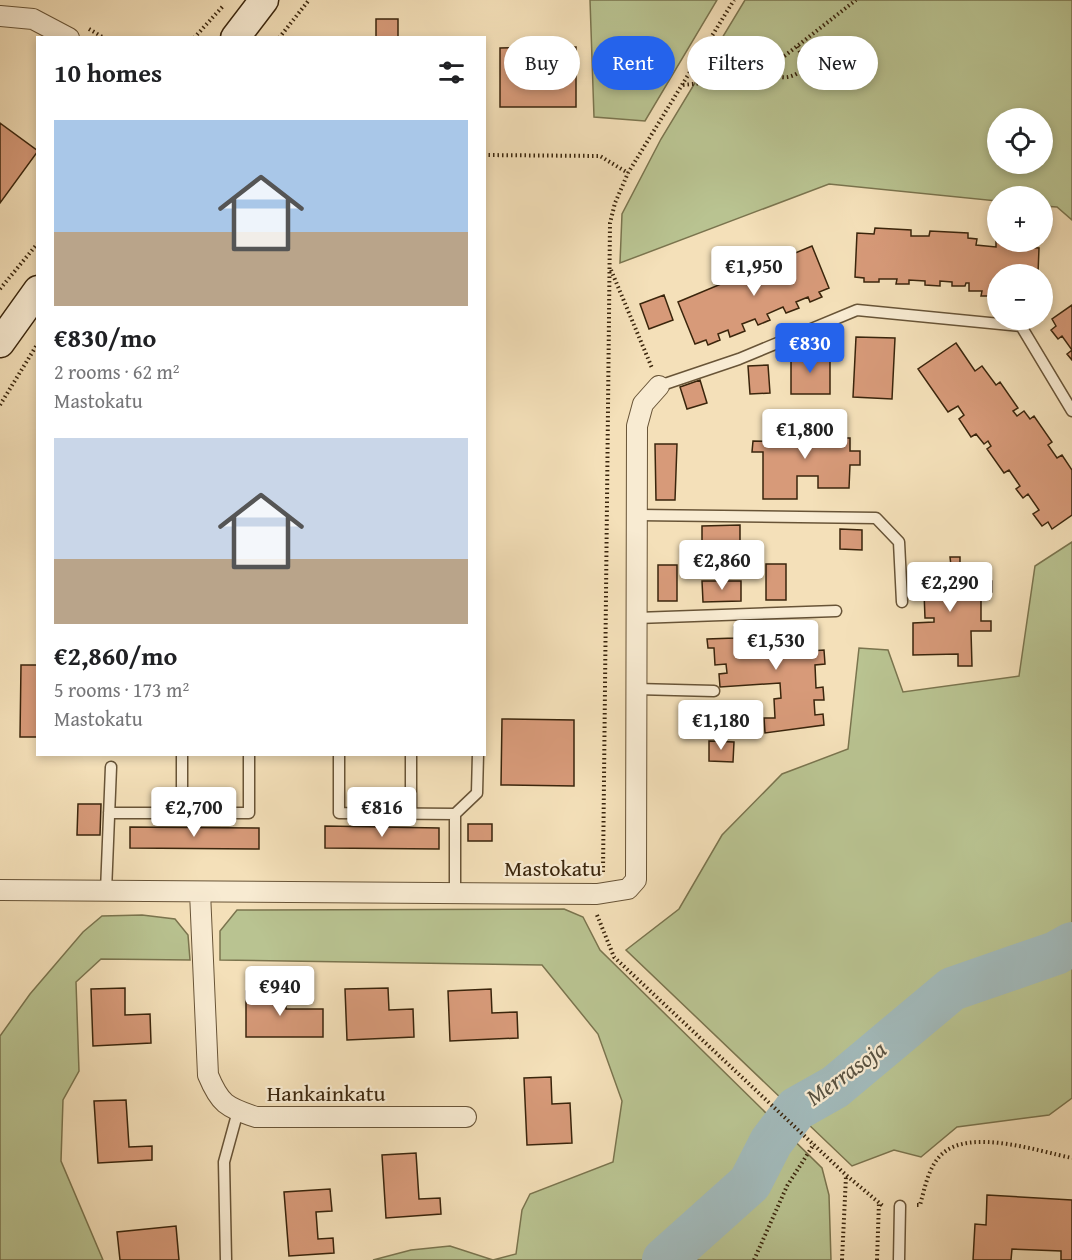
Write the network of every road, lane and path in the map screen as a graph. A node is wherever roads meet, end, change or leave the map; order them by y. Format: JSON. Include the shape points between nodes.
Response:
{"nodes":[{"id":1,"x":229,"y":0,"type":"edge"},
{"id":2,"x":264,"y":0,"type":"edge"},
{"id":3,"x":309,"y":0,"type":"edge"},
{"id":4,"x":856,"y":0,"type":"edge"},
{"id":5,"x":0,"y":16,"type":"edge"},
{"id":6,"x":65,"y":36,"type":"edge"},
{"id":7,"x":196,"y":36,"type":"edge"},
{"id":8,"x":237,"y":36,"type":"edge"},
{"id":9,"x":281,"y":36,"type":"edge"},
{"id":10,"x":810,"y":36,"type":"edge"},
{"id":11,"x":797,"y":46,"type":"edge"},
{"id":12,"x":785,"y":55,"type":"edge"},
{"id":13,"x":687,"y":84,"type":"edge"},
{"id":14,"x":682,"y":85,"type":"dead end"},
{"id":15,"x":486,"y":155,"type":"edge"},
{"id":16,"x":628,"y":173,"type":"dead end"},
{"id":17,"x":36,"y":245,"type":"edge"},
{"id":18,"x":610,"y":266,"type":"dead end"},
{"id":19,"x":0,"y":289,"type":"edge"},
{"id":20,"x":36,"y":293,"type":"edge"},
{"id":21,"x":0,"y":343,"type":"edge"},
{"id":22,"x":36,"y":346,"type":"edge"},
{"id":23,"x":659,"y":386,"type":"junction"},
{"id":24,"x":0,"y":405,"type":"edge"},
{"id":25,"x":1072,"y":411,"type":"edge"},
{"id":26,"x":638,"y":515,"type":"junction"},
{"id":27,"x":902,"y":602,"type":"dead end"},
{"id":28,"x":836,"y":611,"type":"dead end"},
{"id":29,"x":637,"y":618,"type":"junction"},
{"id":30,"x":636,"y":689,"type":"junction"},
{"id":31,"x":714,"y":691,"type":"dead end"},
{"id":32,"x":182,"y":756,"type":"edge"},
{"id":33,"x":249,"y":756,"type":"edge"},
{"id":34,"x":339,"y":756,"type":"edge"},
{"id":35,"x":411,"y":756,"type":"edge"},
{"id":36,"x":478,"y":756,"type":"edge"},
{"id":37,"x":111,"y":767,"type":"dead end"},
{"id":38,"x":109,"y":813,"type":"junction"},
{"id":39,"x":182,"y":813,"type":"junction"},
{"id":40,"x":411,"y":813,"type":"junction"},
{"id":41,"x":455,"y":814,"type":"junction"},
{"id":42,"x":0,"y":890,"type":"edge"},
{"id":43,"x":106,"y":891,"type":"junction"},
{"id":44,"x":200,"y":891,"type":"junction"},
{"id":45,"x":455,"y":892,"type":"junction"},
{"id":46,"x":752,"y":1084,"type":"dead end"},
{"id":47,"x":238,"y":1111,"type":"junction"},
{"id":48,"x":466,"y":1117,"type":"dead end"},
{"id":49,"x":813,"y":1143,"type":"junction"},
{"id":50,"x":1072,"y":1158,"type":"edge"},
{"id":51,"x":846,"y":1175,"type":"junction"},
{"id":52,"x":879,"y":1202,"type":"junction"},
{"id":53,"x":900,"y":1206,"type":"junction"},
{"id":54,"x":226,"y":1260,"type":"edge"},
{"id":55,"x":754,"y":1260,"type":"edge"},
{"id":56,"x":842,"y":1260,"type":"edge"},
{"id":57,"x":877,"y":1260,"type":"edge"},
{"id":58,"x":899,"y":1260,"type":"edge"}],
"edges":[{"from":1,"to":7,"type":"path"},
{"from":2,"to":8,"type":"street"},
{"from":3,"to":9,"type":"path"},
{"from":4,"to":10,"type":"path"},
{"from":5,"to":6,"type":"street","via":[[33,19]]},
{"from":11,"to":12,"type":"path"},
{"from":13,"to":14,"type":"path"},
{"from":15,"to":16,"type":"path","via":[[600,156]]},
{"from":17,"to":19,"type":"path"},
{"from":18,"to":23,"type":"path"},
{"from":20,"to":21,"type":"street"},
{"from":22,"to":24,"type":"path"},
{"from":23,"to":25,"type":"lane","via":[[739,359],[857,310],[1021,326]]},
{"from":23,"to":26,"type":"street","name":"Mastokatu","via":[[643,404],[637,426]]},
{"from":26,"to":27,"type":"lane","via":[[876,518],[899,542]]},
{"from":26,"to":29,"type":"street","name":"Mastokatu"},
{"from":28,"to":29,"type":"lane"},
{"from":29,"to":30,"type":"street","name":"Mastokatu"},
{"from":30,"to":31,"type":"lane"},
{"from":30,"to":45,"type":"street","name":"Mastokatu","via":[[636,880],[628,889],[597,894]]},
{"from":32,"to":39,"type":"lane"},
{"from":33,"to":39,"type":"lane","via":[[249,813]]},
{"from":34,"to":40,"type":"lane","via":[[339,813]]},
{"from":35,"to":40,"type":"lane"},
{"from":36,"to":41,"type":"lane","via":[[477,793]]},
{"from":37,"to":38,"type":"lane"},
{"from":38,"to":39,"type":"lane"},
{"from":38,"to":43,"type":"lane"},
{"from":40,"to":41,"type":"lane"},
{"from":41,"to":45,"type":"lane"},
{"from":42,"to":43,"type":"street","name":"Mastokatu"},
{"from":43,"to":44,"type":"street","name":"Mastokatu"},
{"from":44,"to":45,"type":"street","name":"Mastokatu"},
{"from":44,"to":47,"type":"street","name":"Hankainkatu","via":[[208,1075],[217,1097]]},
{"from":46,"to":49,"type":"path"},
{"from":47,"to":48,"type":"street","name":"Hankainkatu","via":[[256,1117]]},
{"from":47,"to":54,"type":"lane","via":[[224,1162]]},
{"from":49,"to":51,"type":"path"},
{"from":49,"to":55,"type":"path","via":[[787,1186]]},
{"from":50,"to":53,"type":"path","via":[[1003,1144],[964,1142],[942,1154],[930,1172],[920,1205]]},
{"from":51,"to":52,"type":"path"},
{"from":51,"to":56,"type":"path"},
{"from":52,"to":53,"type":"path","via":[[886,1208]]},
{"from":52,"to":57,"type":"path"},
{"from":53,"to":58,"type":"lane"}]}
